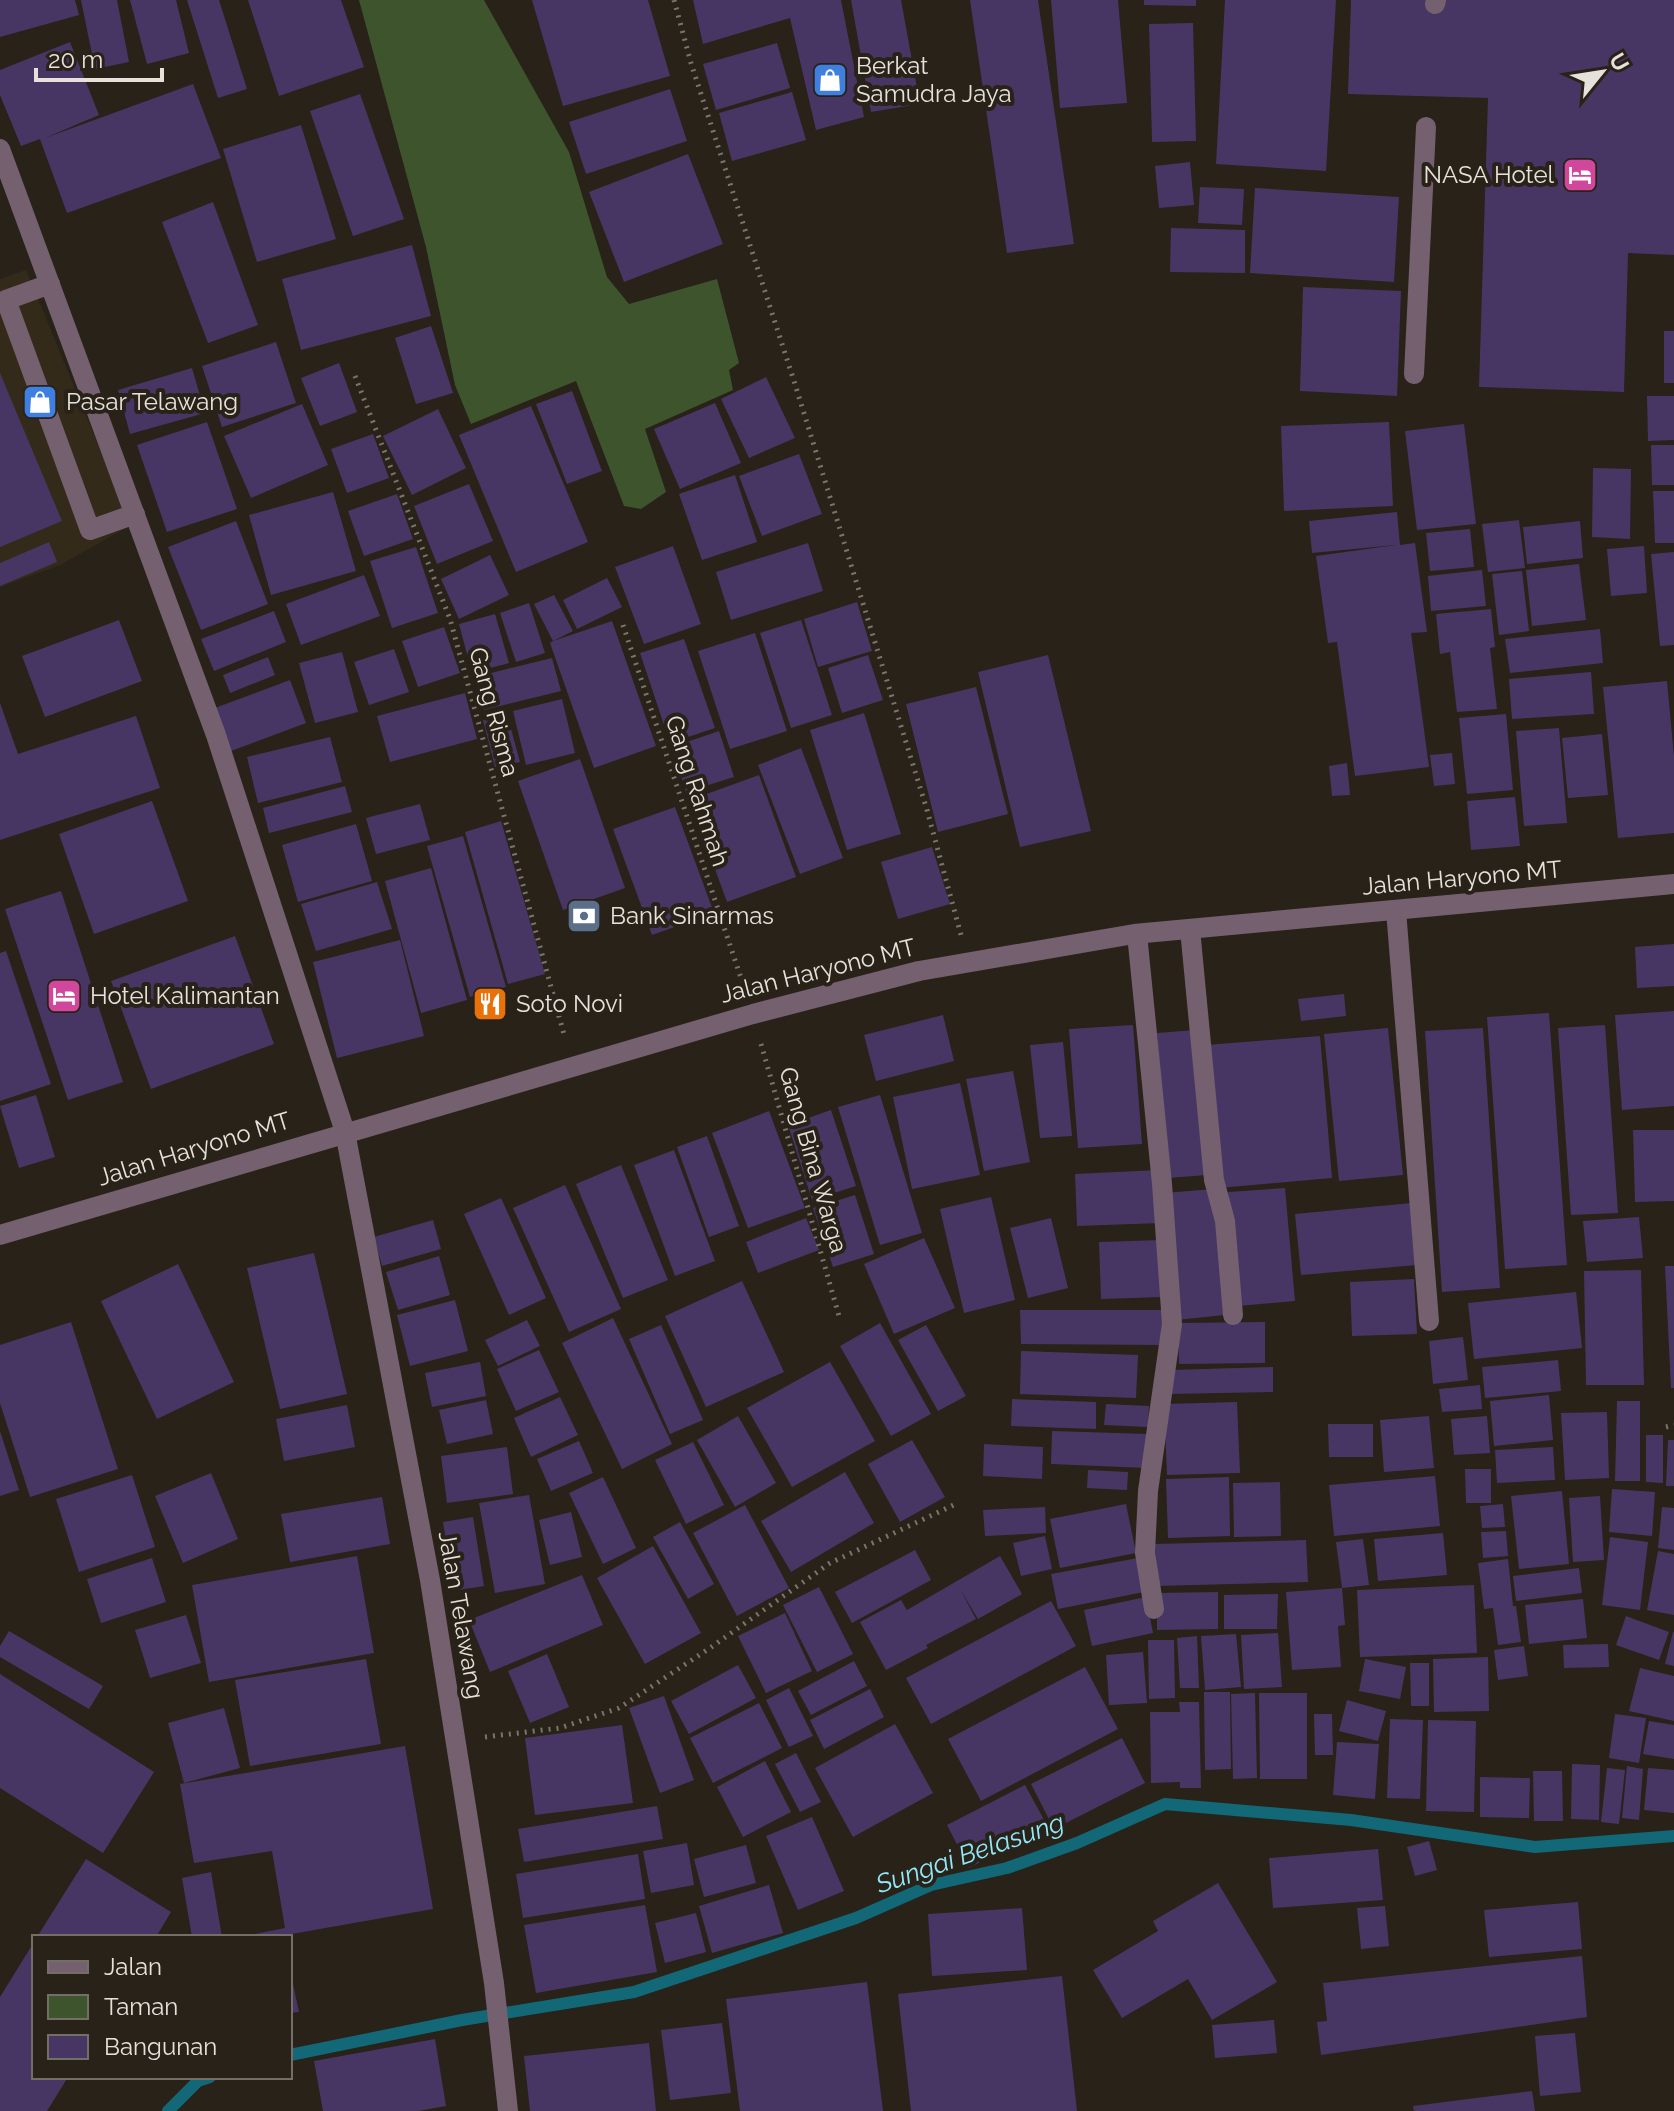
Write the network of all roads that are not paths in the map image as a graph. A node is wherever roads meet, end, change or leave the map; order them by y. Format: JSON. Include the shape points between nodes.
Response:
{"nodes":[{"id":1,"x":1426,"y":127,"type":"dead end"},
{"id":2,"x":0,"y":149,"type":"edge"},
{"id":3,"x":50,"y":284,"type":"junction"},
{"id":4,"x":1414,"y":374,"type":"dead end"},
{"id":5,"x":135,"y":514,"type":"junction"},
{"id":6,"x":1674,"y":884,"type":"edge"},
{"id":7,"x":1396,"y":910,"type":"junction"},
{"id":8,"x":1190,"y":929,"type":"junction"},
{"id":9,"x":1137,"y":934,"type":"junction"},
{"id":10,"x":345,"y":1132,"type":"junction"},
{"id":11,"x":0,"y":1235,"type":"edge"},
{"id":12,"x":1233,"y":1315,"type":"dead end"},
{"id":13,"x":1429,"y":1321,"type":"dead end"},
{"id":14,"x":1154,"y":1609,"type":"dead end"},
{"id":15,"x":508,"y":2111,"type":"edge"}],
"edges":[{"from":1,"to":4,"type":"street"},
{"from":2,"to":3,"type":"street","name":"Jalan Telawang"},
{"from":3,"to":5,"type":"street","name":"Jalan Telawang"},
{"from":3,"to":5,"type":"street","via":[[6,300],[84,516],[90,530]]},
{"from":5,"to":10,"type":"street","name":"Jalan Telawang","via":[[216,735]]},
{"from":6,"to":7,"type":"street","name":"Jalan Haryono MT"},
{"from":7,"to":8,"type":"street","name":"Jalan Haryono MT"},
{"from":7,"to":13,"type":"street"},
{"from":8,"to":9,"type":"street","name":"Jalan Haryono MT"},
{"from":8,"to":12,"type":"street"},
{"from":9,"to":10,"type":"street","name":"Jalan Haryono MT","via":[[919,971]]},
{"from":9,"to":14,"type":"street","via":[[1172,1324],[1148,1491],[1145,1553]]},
{"from":10,"to":11,"type":"street","name":"Jalan Haryono MT"},
{"from":10,"to":15,"type":"street","name":"Jalan Telawang","via":[[430,1580],[494,1983]]}]}
